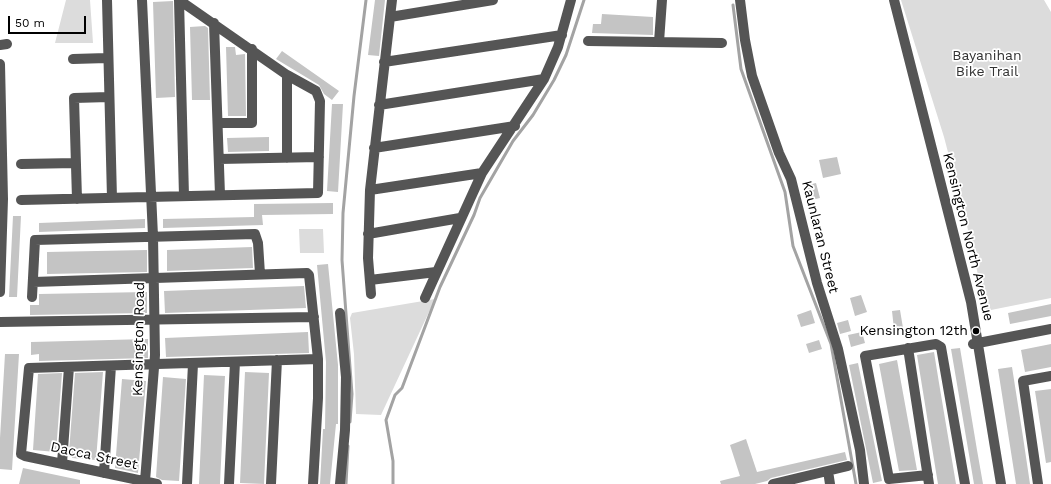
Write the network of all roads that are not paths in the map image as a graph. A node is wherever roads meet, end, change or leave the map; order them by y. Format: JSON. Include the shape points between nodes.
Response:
{"nodes":[{"id":1,"x":107,"y":0,"type":"edge"},
{"id":2,"x":142,"y":0,"type":"edge"},
{"id":3,"x":179,"y":0,"type":"edge"},
{"id":4,"x":392,"y":0,"type":"edge"},
{"id":5,"x":493,"y":0,"type":"edge"},
{"id":6,"x":571,"y":0,"type":"edge"},
{"id":7,"x":662,"y":0,"type":"edge"},
{"id":8,"x":740,"y":0,"type":"edge"},
{"id":9,"x":894,"y":0,"type":"edge"},
{"id":10,"x":390,"y":17,"type":"junction"},
{"id":11,"x":214,"y":23,"type":"junction"},
{"id":12,"x":562,"y":35,"type":"junction"},
{"id":13,"x":588,"y":41,"type":"dead end"},
{"id":14,"x":659,"y":42,"type":"junction"},
{"id":15,"x":722,"y":43,"type":"dead end"},
{"id":16,"x":252,"y":49,"type":"junction"},
{"id":17,"x":107,"y":58,"type":"junction"},
{"id":18,"x":73,"y":59,"type":"dead end"},
{"id":19,"x":384,"y":62,"type":"junction"},
{"id":20,"x":0,"y":64,"type":"edge"},
{"id":21,"x":287,"y":75,"type":"junction"},
{"id":22,"x":544,"y":79,"type":"junction"},
{"id":23,"x":109,"y":97,"type":"junction"},
{"id":24,"x":379,"y":105,"type":"junction"},
{"id":25,"x":218,"y":123,"type":"junction"},
{"id":26,"x":515,"y":126,"type":"junction"},
{"id":27,"x":374,"y":148,"type":"junction"},
{"id":28,"x":319,"y":157,"type":"junction"},
{"id":29,"x":286,"y":158,"type":"junction"},
{"id":30,"x":219,"y":159,"type":"junction"},
{"id":31,"x":76,"y":163,"type":"junction"},
{"id":32,"x":21,"y":164,"type":"dead end"},
{"id":33,"x":482,"y":173,"type":"junction"},
{"id":34,"x":370,"y":190,"type":"junction"},
{"id":35,"x":220,"y":195,"type":"junction"},
{"id":36,"x":184,"y":196,"type":"junction"},
{"id":37,"x":151,"y":197,"type":"junction"},
{"id":38,"x":77,"y":198,"type":"junction"},
{"id":39,"x":112,"y":198,"type":"junction"},
{"id":40,"x":21,"y":200,"type":"dead end"},
{"id":41,"x":460,"y":218,"type":"junction"},
{"id":42,"x":368,"y":234,"type":"junction"},
{"id":43,"x":153,"y":236,"type":"junction"},
{"id":44,"x":436,"y":272,"type":"junction"},
{"id":45,"x":260,"y":274,"type":"junction"},
{"id":46,"x":154,"y":278,"type":"junction"},
{"id":47,"x":370,"y":280,"type":"junction"},
{"id":48,"x":33,"y":282,"type":"junction"},
{"id":49,"x":0,"y":292,"type":"edge"},
{"id":50,"x":371,"y":294,"type":"dead end"},
{"id":51,"x":32,"y":297,"type":"dead end"},
{"id":52,"x":425,"y":298,"type":"dead end"},
{"id":53,"x":340,"y":313,"type":"dead end"},
{"id":54,"x":314,"y":317,"type":"junction"},
{"id":55,"x":154,"y":319,"type":"junction"},
{"id":56,"x":0,"y":322,"type":"edge"},
{"id":57,"x":1051,"y":329,"type":"edge"},
{"id":58,"x":976,"y":343,"type":"junction"},
{"id":59,"x":908,"y":348,"type":"junction"},
{"id":60,"x":318,"y":358,"type":"junction"},
{"id":61,"x":277,"y":360,"type":"junction"},
{"id":62,"x":235,"y":362,"type":"junction"},
{"id":63,"x":193,"y":364,"type":"junction"},
{"id":64,"x":155,"y":365,"type":"junction"},
{"id":65,"x":111,"y":366,"type":"junction"},
{"id":66,"x":69,"y":367,"type":"junction"},
{"id":67,"x":1051,"y":376,"type":"edge"},
{"id":68,"x":62,"y":463,"type":"junction"},
{"id":69,"x":848,"y":466,"type":"dead end"},
{"id":70,"x":828,"y":470,"type":"junction"},
{"id":71,"x":104,"y":474,"type":"junction"},
{"id":72,"x":929,"y":479,"type":"edge"},
{"id":73,"x":145,"y":481,"type":"junction"},
{"id":74,"x":788,"y":482,"type":"edge"},
{"id":75,"x":157,"y":484,"type":"edge"},
{"id":76,"x":187,"y":484,"type":"edge"},
{"id":77,"x":229,"y":484,"type":"edge"},
{"id":78,"x":271,"y":484,"type":"edge"},
{"id":79,"x":313,"y":484,"type":"edge"},
{"id":80,"x":340,"y":484,"type":"edge"},
{"id":81,"x":773,"y":484,"type":"edge"},
{"id":82,"x":830,"y":484,"type":"edge"},
{"id":83,"x":864,"y":484,"type":"edge"},
{"id":84,"x":965,"y":484,"type":"edge"},
{"id":85,"x":1001,"y":484,"type":"edge"},
{"id":86,"x":1038,"y":484,"type":"edge"}],
"edges":[{"from":1,"to":17,"type":"street"},
{"from":2,"to":37,"type":"street","name":"Kensington Road"},
{"from":3,"to":11,"type":"street"},
{"from":3,"to":36,"type":"street"},
{"from":4,"to":10,"type":"street"},
{"from":5,"to":10,"type":"street"},
{"from":6,"to":12,"type":"street"},
{"from":7,"to":14,"type":"street"},
{"from":8,"to":83,"type":"street","name":"Kaunlaran Street","via":[[752,76],[779,153],[791,179],[815,276],[838,349],[860,450]]},
{"from":9,"to":58,"type":"street","name":"Kensington North Avenue","via":[[971,302]]},
{"from":10,"to":19,"type":"street"},
{"from":11,"to":16,"type":"street"},
{"from":11,"to":25,"type":"street"},
{"from":12,"to":19,"type":"street"},
{"from":12,"to":22,"type":"street"},
{"from":13,"to":14,"type":"street"},
{"from":14,"to":15,"type":"street"},
{"from":16,"to":21,"type":"street"},
{"from":16,"to":25,"type":"street","via":[[252,122]]},
{"from":17,"to":18,"type":"street"},
{"from":17,"to":23,"type":"street"},
{"from":19,"to":24,"type":"street"},
{"from":20,"to":49,"type":"street","via":[[3,231]]},
{"from":21,"to":28,"type":"street","via":[[316,91],[319,96]]},
{"from":21,"to":29,"type":"street"},
{"from":22,"to":24,"type":"street"},
{"from":22,"to":26,"type":"street"},
{"from":23,"to":31,"type":"street","via":[[74,98]]},
{"from":23,"to":39,"type":"street"},
{"from":24,"to":27,"type":"street"},
{"from":25,"to":30,"type":"street"},
{"from":26,"to":27,"type":"street"},
{"from":26,"to":33,"type":"street"},
{"from":27,"to":34,"type":"street"},
{"from":28,"to":29,"type":"street"},
{"from":28,"to":35,"type":"street","via":[[318,193]]},
{"from":29,"to":30,"type":"street"},
{"from":30,"to":35,"type":"street"},
{"from":31,"to":32,"type":"street"},
{"from":31,"to":38,"type":"street"},
{"from":33,"to":34,"type":"street"},
{"from":33,"to":41,"type":"street"},
{"from":34,"to":42,"type":"street"},
{"from":35,"to":36,"type":"street"},
{"from":36,"to":37,"type":"street"},
{"from":37,"to":39,"type":"street"},
{"from":37,"to":43,"type":"street","name":"Kensington Road"},
{"from":38,"to":39,"type":"street"},
{"from":38,"to":40,"type":"street"},
{"from":41,"to":42,"type":"street"},
{"from":41,"to":44,"type":"street"},
{"from":42,"to":47,"type":"street"},
{"from":43,"to":45,"type":"street","via":[[255,234]]},
{"from":43,"to":46,"type":"street","name":"Kensington Road"},
{"from":43,"to":48,"type":"street","via":[[35,240]]},
{"from":44,"to":47,"type":"street"},
{"from":44,"to":52,"type":"street"},
{"from":45,"to":46,"type":"street"},
{"from":45,"to":54,"type":"street","via":[[307,273]]},
{"from":46,"to":48,"type":"street"},
{"from":46,"to":55,"type":"street","name":"Kensington Road"},
{"from":47,"to":50,"type":"street"},
{"from":48,"to":51,"type":"street"},
{"from":53,"to":80,"type":"street","via":[[346,377]]},
{"from":54,"to":55,"type":"street"},
{"from":54,"to":60,"type":"street"},
{"from":55,"to":56,"type":"street"},
{"from":55,"to":64,"type":"street","name":"Kensington Road"},
{"from":57,"to":58,"type":"street"},
{"from":58,"to":85,"type":"street","name":"Kensington North Avenue"},
{"from":59,"to":72,"type":"street"},
{"from":59,"to":72,"type":"street","via":[[865,356],[889,479]]},
{"from":59,"to":84,"type":"street","via":[[936,344],[942,347]]},
{"from":60,"to":61,"type":"street"},
{"from":60,"to":79,"type":"street"},
{"from":61,"to":62,"type":"street"},
{"from":61,"to":78,"type":"street"},
{"from":62,"to":63,"type":"street"},
{"from":62,"to":77,"type":"street"},
{"from":63,"to":64,"type":"street"},
{"from":63,"to":76,"type":"street"},
{"from":64,"to":65,"type":"street"},
{"from":64,"to":73,"type":"street","name":"Kensington Road"},
{"from":65,"to":66,"type":"street"},
{"from":65,"to":71,"type":"street"},
{"from":66,"to":68,"type":"street"},
{"from":66,"to":68,"type":"street","name":"Dacca Street","via":[[29,368],[21,449],[21,454],[25,456]]},
{"from":67,"to":86,"type":"street","via":[[1023,381]]},
{"from":68,"to":71,"type":"street","name":"Dacca Street"},
{"from":69,"to":70,"type":"street"},
{"from":70,"to":74,"type":"street"},
{"from":70,"to":82,"type":"street"},
{"from":71,"to":73,"type":"street","name":"Dacca Street"},
{"from":73,"to":75,"type":"street","name":"Dacca Street"},
{"from":74,"to":81,"type":"street"}]}
